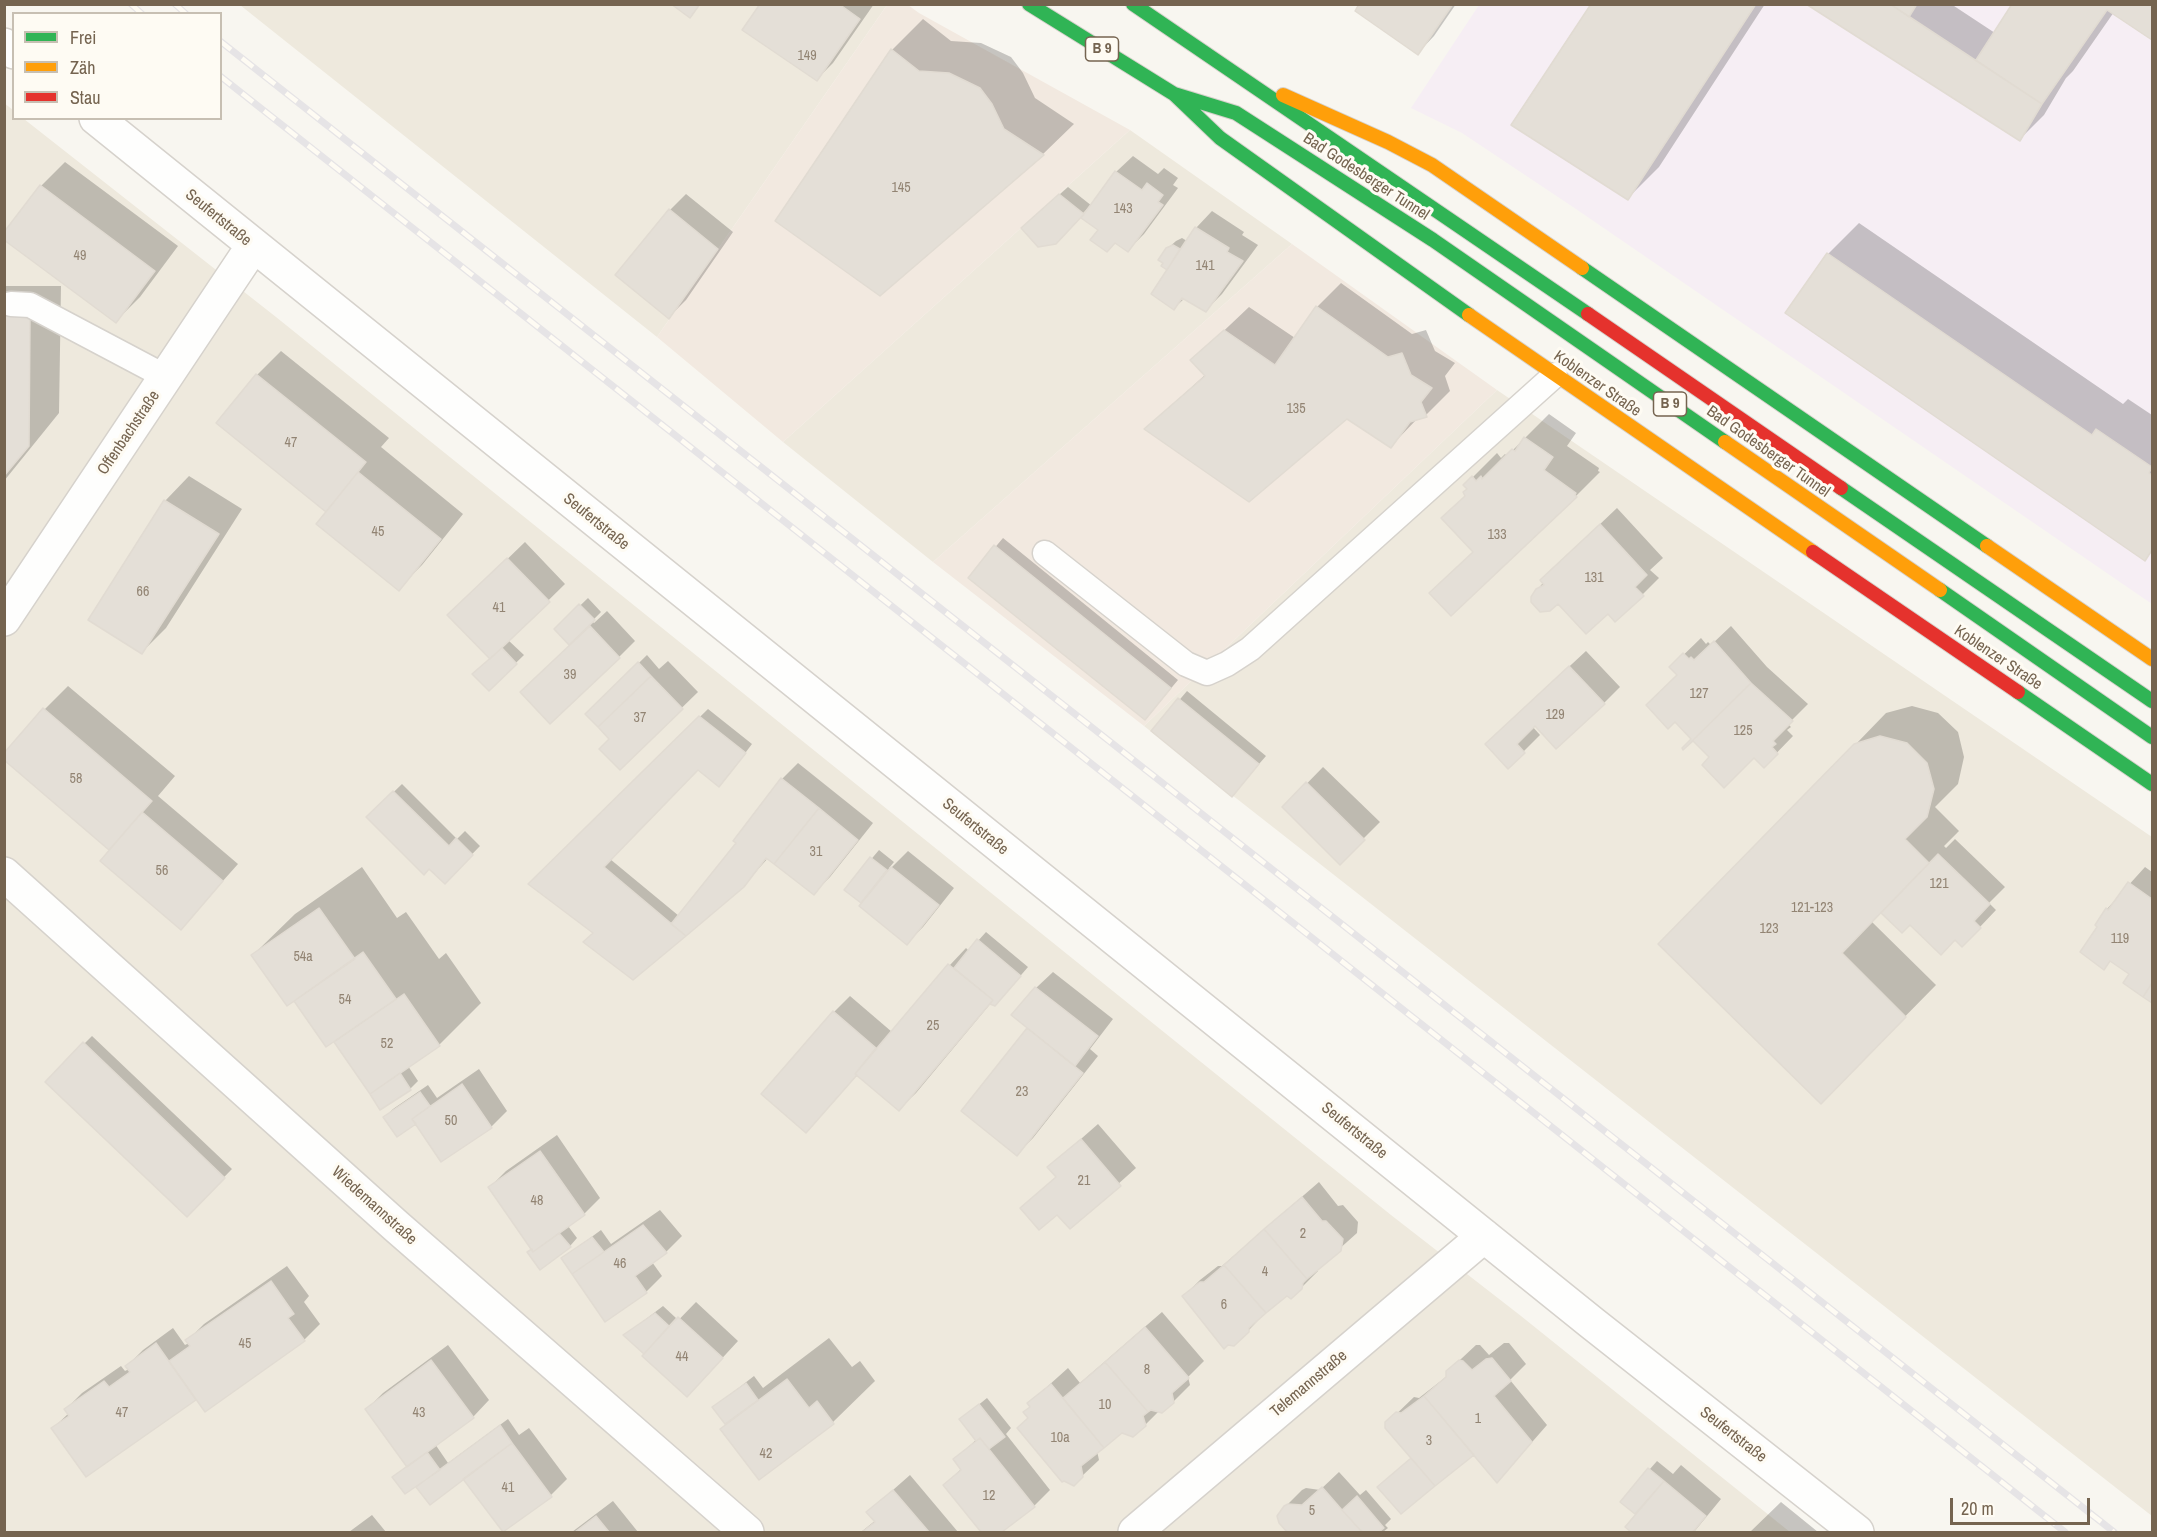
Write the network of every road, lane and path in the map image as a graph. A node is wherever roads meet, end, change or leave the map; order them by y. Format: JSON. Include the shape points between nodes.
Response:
{"nodes":[{"id":1,"x":1029,"y":4,"type":"edge"},
{"id":2,"x":1133,"y":4,"type":"edge"},
{"id":3,"x":1243,"y":78,"type":"junction"},
{"id":4,"x":1174,"y":94,"type":"junction"},
{"id":5,"x":98,"y":120,"type":"edge"},
{"id":6,"x":253,"y":246,"type":"junction"},
{"id":7,"x":11,"y":304,"type":"dead end"},
{"id":8,"x":1555,"y":375,"type":"junction"},
{"id":9,"x":166,"y":376,"type":"junction"},
{"id":10,"x":1045,"y":553,"type":"dead end"},
{"id":11,"x":4,"y":619,"type":"edge"},
{"id":12,"x":2152,"y":658,"type":"edge"},
{"id":13,"x":2152,"y":701,"type":"edge"},
{"id":14,"x":2152,"y":737,"type":"edge"},
{"id":15,"x":2152,"y":784,"type":"edge"},
{"id":16,"x":4,"y":874,"type":"edge"},
{"id":17,"x":1484,"y":1236,"type":"junction"},
{"id":18,"x":747,"y":1533,"type":"edge"},
{"id":19,"x":1135,"y":1533,"type":"edge"},
{"id":20,"x":1857,"y":1533,"type":"edge"}],
"edges":[{"from":1,"to":4,"type":"main road","name":"Koblenzer Straße","number":"B 9"},
{"from":2,"to":3,"type":"main road","number":"B 9"},
{"from":3,"to":12,"type":"main road","via":[[1432,165]]},
{"from":3,"to":13,"type":"main road","name":"Bad Godesberger Tunnel","number":"B 9"},
{"from":4,"to":8,"type":"main road","name":"Koblenzer Straße","via":[[1220,138]]},
{"from":4,"to":14,"type":"main road","name":"Bad Godesberger Tunnel","number":"B 9","via":[[1236,113],[1433,240]]},
{"from":5,"to":6,"type":"street","name":"Seufertstraße"},
{"from":6,"to":9,"type":"street","name":"Offenbachstraße"},
{"from":6,"to":17,"type":"street","name":"Seufertstraße"},
{"from":7,"to":9,"type":"lane","via":[[30,305]]},
{"from":8,"to":10,"type":"lane","via":[[1250,650],[1207,673],[1186,664]]},
{"from":8,"to":15,"type":"main road","name":"Koblenzer Straße"},
{"from":9,"to":11,"type":"street","name":"Offenbachstraße"},
{"from":16,"to":18,"type":"street","name":"Wiedemannstraße","via":[[387,1218]]},
{"from":17,"to":19,"type":"street","name":"Telemannstraße"},
{"from":17,"to":20,"type":"street","name":"Seufertstraße"}]}
